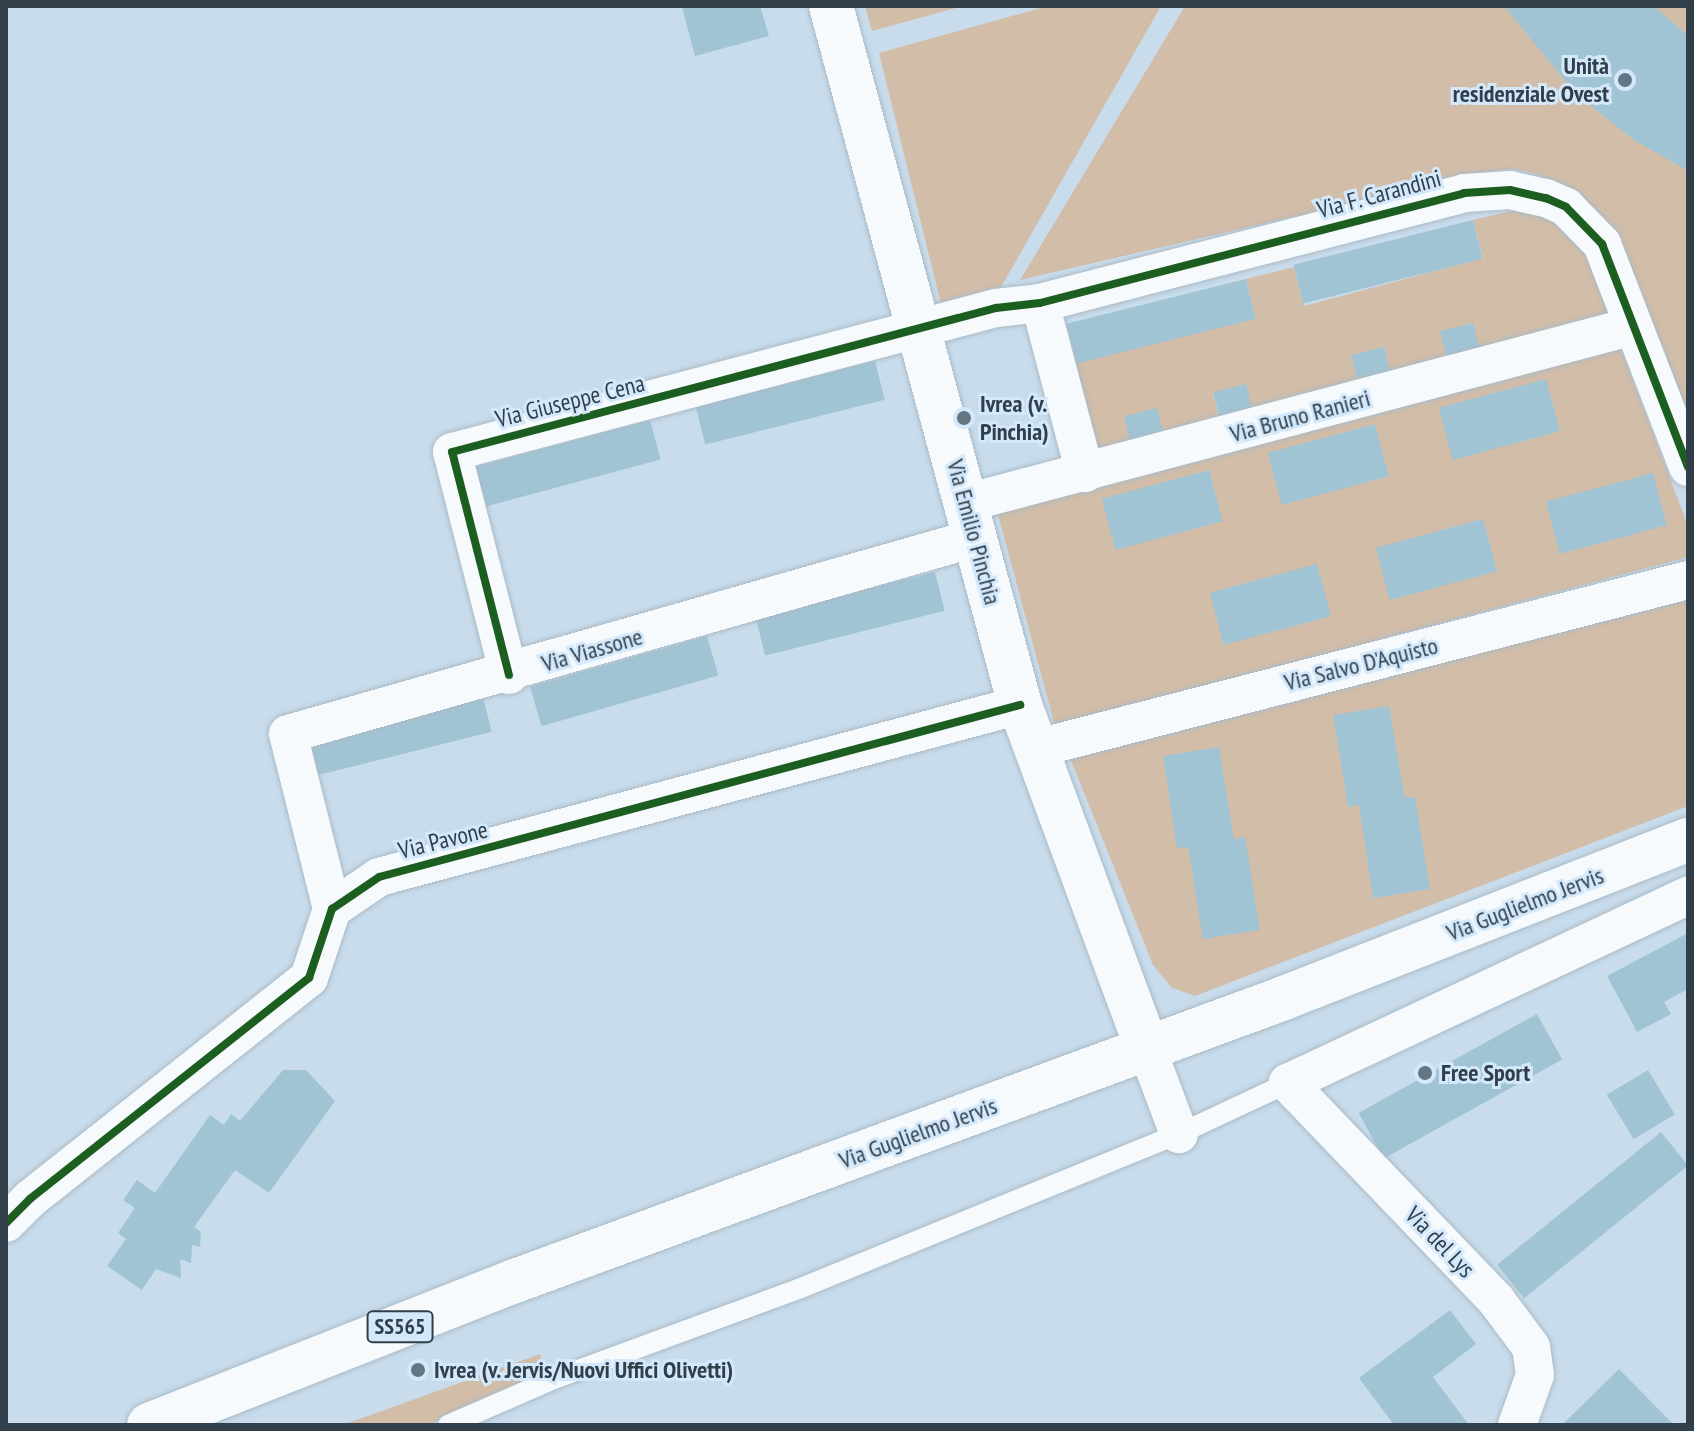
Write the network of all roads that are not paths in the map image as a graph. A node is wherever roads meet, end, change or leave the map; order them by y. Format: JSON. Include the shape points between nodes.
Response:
{"nodes":[{"id":1,"x":831,"y":6,"type":"edge"},
{"id":2,"x":1040,"y":303,"type":"junction"},
{"id":3,"x":1633,"y":326,"type":"junction"},
{"id":4,"x":921,"y":332,"type":"junction"},
{"id":5,"x":1688,"y":467,"type":"edge"},
{"id":6,"x":1085,"y":473,"type":"junction"},
{"id":7,"x":970,"y":521,"type":"junction"},
{"id":8,"x":1688,"y":580,"type":"edge"},
{"id":9,"x":509,"y":675,"type":"junction"},
{"id":10,"x":1020,"y":705,"type":"junction"},
{"id":11,"x":1034,"y":749,"type":"junction"},
{"id":12,"x":1688,"y":840,"type":"edge"},
{"id":13,"x":1688,"y":896,"type":"edge"},
{"id":14,"x":332,"y":909,"type":"junction"},
{"id":15,"x":1147,"y":1049,"type":"junction"},
{"id":16,"x":1288,"y":1083,"type":"junction"},
{"id":17,"x":1179,"y":1134,"type":"junction"},
{"id":18,"x":6,"y":1223,"type":"edge"},
{"id":19,"x":149,"y":1425,"type":"edge"},
{"id":20,"x":448,"y":1425,"type":"edge"},
{"id":21,"x":1517,"y":1425,"type":"edge"}],
"edges":[{"from":1,"to":4,"type":"main road","name":"Via Emilio Pinchia"},
{"from":2,"to":3,"type":"street","name":"Via F. Carandini","via":[[1494,189],[1546,198],[1585,223],[1602,244]]},
{"from":2,"to":4,"type":"street","name":"Via F. Carandini","via":[[996,308]]},
{"from":2,"to":6,"type":"street"},
{"from":3,"to":5,"type":"street","name":"Via F. Carandini"},
{"from":3,"to":6,"type":"street","name":"Via Bruno Ranieri"},
{"from":4,"to":7,"type":"main road","name":"Via Emilio Pinchia"},
{"from":4,"to":9,"type":"street","name":"Via Giuseppe Cena","via":[[452,452]]},
{"from":6,"to":7,"type":"street","name":"Via Bruno Ranieri"},
{"from":7,"to":9,"type":"street","name":"Via Viassone"},
{"from":7,"to":10,"type":"main road","name":"Via Emilio Pinchia"},
{"from":8,"to":11,"type":"street","name":"Via Salvo D'Aquisto"},
{"from":9,"to":14,"type":"street","name":"Via Viassone","via":[[288,734]]},
{"from":10,"to":11,"type":"main road","name":"Via Emilio Pinchia"},
{"from":10,"to":14,"type":"street","name":"Via Pavone","via":[[379,877]]},
{"from":11,"to":15,"type":"main road","name":"Via Emilio Pinchia"},
{"from":12,"to":15,"type":"main road","name":"Via Guglielmo Jervis"},
{"from":13,"to":16,"type":"street"},
{"from":14,"to":18,"type":"street","via":[[309,978]]},
{"from":15,"to":17,"type":"street"},
{"from":15,"to":19,"type":"main road","name":"Via Guglielmo Jervis","number":"SS565","via":[[515,1281]]},
{"from":16,"to":17,"type":"lane"},
{"from":16,"to":21,"type":"street","name":"Via del Lys","via":[[1496,1300],[1531,1347],[1535,1375]]},
{"from":17,"to":20,"type":"lane"}]}
